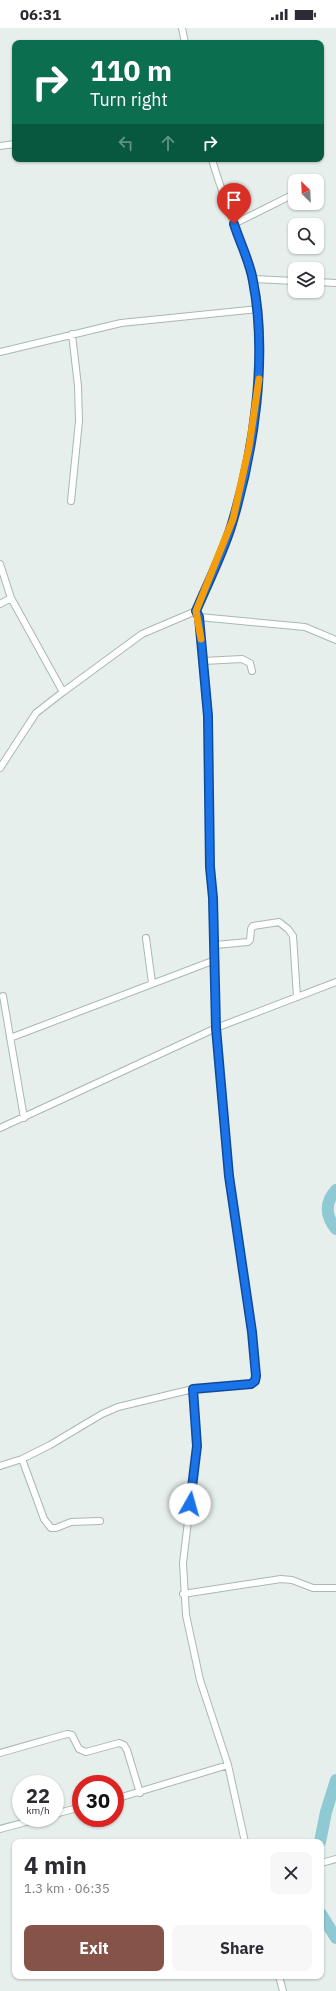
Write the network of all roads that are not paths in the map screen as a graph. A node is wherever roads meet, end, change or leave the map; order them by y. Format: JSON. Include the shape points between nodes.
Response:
{"nodes":[{"id":1,"x":182,"y":28,"type":"edge"},
{"id":2,"x":184,"y":40,"type":"edge"},
{"id":3,"x":12,"y":144,"type":"edge"},
{"id":4,"x":0,"y":146,"type":"edge"},
{"id":5,"x":213,"y":162,"type":"edge"},
{"id":6,"x":288,"y":197,"type":"edge"},
{"id":7,"x":234,"y":224,"type":"junction"},
{"id":8,"x":253,"y":279,"type":"junction"},
{"id":9,"x":288,"y":281,"type":"edge"},
{"id":10,"x":324,"y":282,"type":"edge"},
{"id":11,"x":336,"y":283,"type":"edge"},
{"id":12,"x":258,"y":309,"type":"junction"},
{"id":13,"x":72,"y":334,"type":"junction"},
{"id":14,"x":0,"y":352,"type":"edge"},
{"id":15,"x":70,"y":501,"type":"dead end"},
{"id":16,"x":0,"y":564,"type":"edge"},
{"id":17,"x":14,"y":601,"type":"junction"},
{"id":18,"x":0,"y":604,"type":"edge"},
{"id":19,"x":196,"y":611,"type":"junction"},
{"id":20,"x":199,"y":617,"type":"junction"},
{"id":21,"x":336,"y":640,"type":"edge"},
{"id":22,"x":203,"y":661,"type":"junction"},
{"id":23,"x":252,"y":671,"type":"dead end"},
{"id":24,"x":63,"y":692,"type":"junction"},
{"id":25,"x":0,"y":768,"type":"edge"},
{"id":26,"x":146,"y":938,"type":"dead end"},
{"id":27,"x":215,"y":945,"type":"junction"},
{"id":28,"x":215,"y":960,"type":"junction"},
{"id":29,"x":336,"y":982,"type":"edge"},
{"id":30,"x":152,"y":983,"type":"junction"},
{"id":31,"x":3,"y":996,"type":"dead end"},
{"id":32,"x":297,"y":997,"type":"junction"},
{"id":33,"x":216,"y":1028,"type":"junction"},
{"id":34,"x":10,"y":1038,"type":"junction"},
{"id":35,"x":24,"y":1118,"type":"junction"},
{"id":36,"x":0,"y":1128,"type":"edge"},
{"id":37,"x":193,"y":1389,"type":"junction"},
{"id":38,"x":22,"y":1459,"type":"junction"},
{"id":39,"x":0,"y":1466,"type":"edge"},
{"id":40,"x":100,"y":1521,"type":"dead end"},
{"id":41,"x":336,"y":1588,"type":"edge"},
{"id":42,"x":183,"y":1594,"type":"junction"},
{"id":43,"x":0,"y":1753,"type":"edge"},
{"id":44,"x":228,"y":1765,"type":"junction"},
{"id":45,"x":140,"y":1793,"type":"junction"},
{"id":46,"x":124,"y":1797,"type":"edge"},
{"id":47,"x":12,"y":1826,"type":"edge"},
{"id":48,"x":0,"y":1829,"type":"edge"},
{"id":49,"x":244,"y":1839,"type":"edge"},
{"id":50,"x":336,"y":1859,"type":"edge"},
{"id":51,"x":324,"y":1862,"type":"edge"},
{"id":52,"x":280,"y":1979,"type":"edge"},
{"id":53,"x":283,"y":1991,"type":"edge"}],
"edges":[{"from":1,"to":2,"type":"street"},
{"from":3,"to":4,"type":"street"},
{"from":5,"to":7,"type":"street"},
{"from":6,"to":7,"type":"street"},
{"from":7,"to":8,"type":"street"},
{"from":8,"to":9,"type":"street"},
{"from":8,"to":12,"type":"street"},
{"from":10,"to":11,"type":"street"},
{"from":12,"to":13,"type":"street","via":[[121,323]]},
{"from":12,"to":19,"type":"street","via":[[259,378],[249,447],[231,528]]},
{"from":13,"to":14,"type":"street"},
{"from":13,"to":15,"type":"street","via":[[78,386],[78,421]]},
{"from":16,"to":17,"type":"street"},
{"from":17,"to":18,"type":"street"},
{"from":17,"to":24,"type":"street"},
{"from":19,"to":20,"type":"street"},
{"from":19,"to":24,"type":"street","via":[[142,634]]},
{"from":20,"to":21,"type":"street","via":[[305,627]]},
{"from":20,"to":22,"type":"street"},
{"from":22,"to":23,"type":"street","via":[[242,659],[250,663]]},
{"from":22,"to":27,"type":"street","via":[[208,716],[210,867]]},
{"from":24,"to":25,"type":"street","via":[[36,713]]},
{"from":26,"to":30,"type":"street"},
{"from":27,"to":28,"type":"street"},
{"from":27,"to":32,"type":"street","via":[[248,942],[253,926],[279,922],[284,924],[293,936]]},
{"from":28,"to":30,"type":"street"},
{"from":28,"to":33,"type":"street"},
{"from":29,"to":32,"type":"street"},
{"from":30,"to":34,"type":"street"},
{"from":31,"to":34,"type":"street"},
{"from":32,"to":33,"type":"street"},
{"from":33,"to":35,"type":"street"},
{"from":33,"to":37,"type":"street","via":[[229,1176],[256,1376],[251,1384]]},
{"from":34,"to":35,"type":"street"},
{"from":35,"to":36,"type":"street"},
{"from":37,"to":38,"type":"street","via":[[118,1407]]},
{"from":37,"to":42,"type":"street","via":[[197,1446],[183,1563]]},
{"from":38,"to":39,"type":"street"},
{"from":38,"to":40,"type":"street","via":[[44,1519],[51,1528],[71,1522]]},
{"from":41,"to":42,"type":"street","via":[[313,1588],[292,1580],[281,1579]]},
{"from":42,"to":44,"type":"street","via":[[200,1680]]},
{"from":43,"to":45,"type":"street","via":[[66,1734],[72,1735],[79,1749],[86,1752],[119,1743],[126,1750]]},
{"from":44,"to":45,"type":"street"},
{"from":44,"to":49,"type":"street"},
{"from":45,"to":46,"type":"street"},
{"from":47,"to":48,"type":"street"},
{"from":50,"to":51,"type":"street"},
{"from":52,"to":53,"type":"street"}]}
